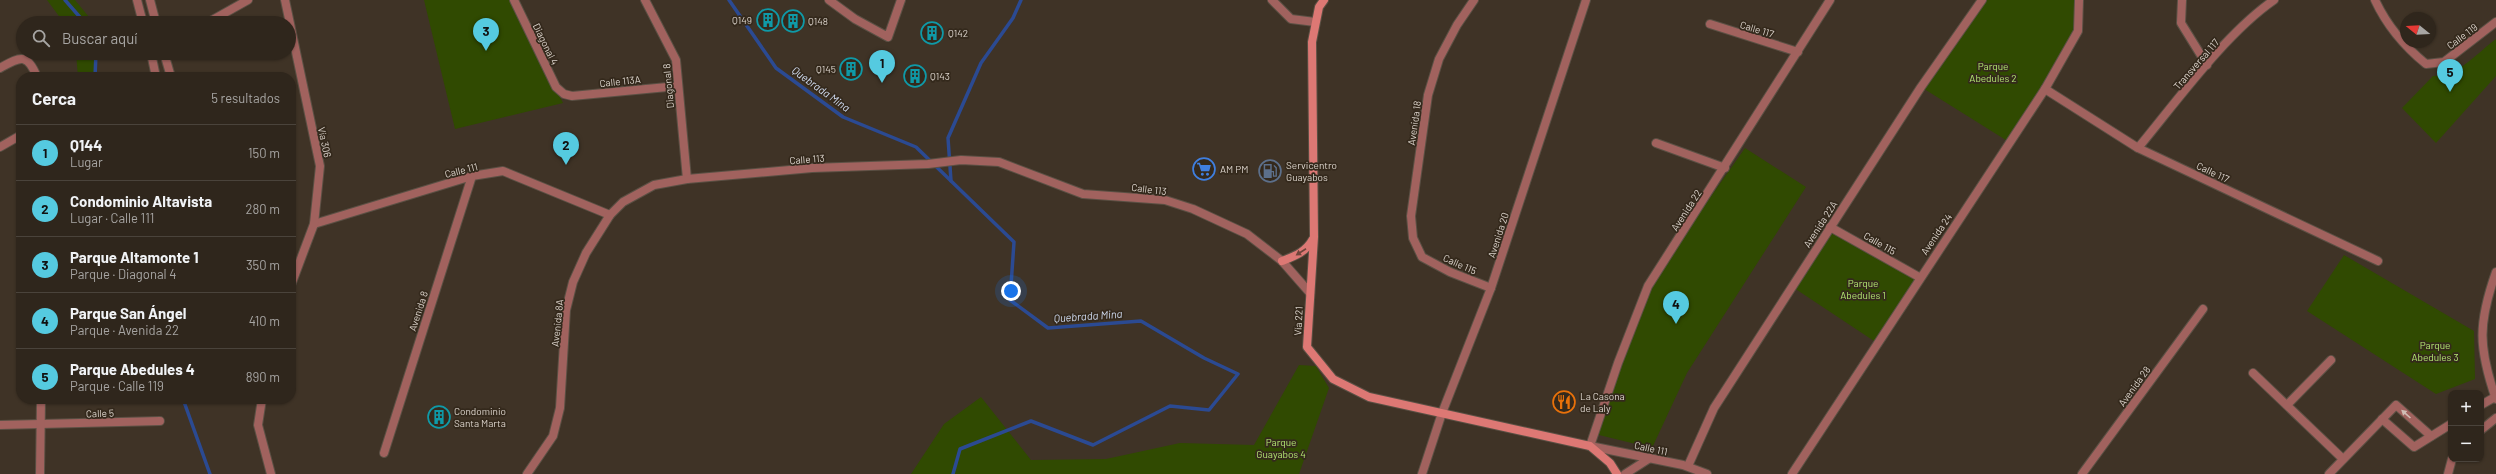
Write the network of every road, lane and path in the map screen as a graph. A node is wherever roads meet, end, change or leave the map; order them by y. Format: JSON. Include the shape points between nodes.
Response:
{"nodes":[{"id":1,"x":136,"y":0,"type":"edge"},
{"id":2,"x":150,"y":0,"type":"edge"},
{"id":3,"x":248,"y":0,"type":"edge"},
{"id":4,"x":285,"y":0,"type":"edge"},
{"id":5,"x":514,"y":0,"type":"edge"},
{"id":6,"x":645,"y":0,"type":"edge"},
{"id":7,"x":829,"y":0,"type":"edge"},
{"id":8,"x":901,"y":0,"type":"edge"},
{"id":9,"x":1272,"y":0,"type":"edge"},
{"id":10,"x":1324,"y":0,"type":"edge"},
{"id":11,"x":1474,"y":0,"type":"edge"},
{"id":12,"x":1586,"y":0,"type":"edge"},
{"id":13,"x":1830,"y":0,"type":"edge"},
{"id":14,"x":1982,"y":0,"type":"edge"},
{"id":15,"x":2079,"y":0,"type":"edge"},
{"id":16,"x":2182,"y":0,"type":"edge"},
{"id":17,"x":2274,"y":0,"type":"edge"},
{"id":18,"x":2375,"y":0,"type":"edge"},
{"id":19,"x":141,"y":16,"type":"edge"},
{"id":20,"x":154,"y":16,"type":"edge"},
{"id":21,"x":219,"y":16,"type":"edge"},
{"id":22,"x":288,"y":16,"type":"edge"},
{"id":23,"x":1315,"y":22,"type":"junction"},
{"id":24,"x":2496,"y":22,"type":"edge"},
{"id":25,"x":1710,"y":24,"type":"dead end"},
{"id":26,"x":296,"y":52,"type":"edge"},
{"id":27,"x":1798,"y":52,"type":"junction"},
{"id":28,"x":16,"y":60,"type":"edge"},
{"id":29,"x":27,"y":60,"type":"edge"},
{"id":30,"x":152,"y":60,"type":"edge"},
{"id":31,"x":166,"y":60,"type":"edge"},
{"id":32,"x":2207,"y":65,"type":"junction"},
{"id":33,"x":0,"y":68,"type":"edge"},
{"id":34,"x":35,"y":72,"type":"edge"},
{"id":35,"x":155,"y":72,"type":"edge"},
{"id":36,"x":170,"y":72,"type":"edge"},
{"id":37,"x":678,"y":86,"type":"junction"},
{"id":38,"x":2045,"y":89,"type":"junction"},
{"id":39,"x":564,"y":94,"type":"joint"},
{"id":40,"x":16,"y":138,"type":"edge"},
{"id":41,"x":1656,"y":143,"type":"dead end"},
{"id":42,"x":0,"y":147,"type":"edge"},
{"id":43,"x":2138,"y":148,"type":"junction"},
{"id":44,"x":1725,"y":168,"type":"junction"},
{"id":45,"x":472,"y":176,"type":"junction"},
{"id":46,"x":687,"y":178,"type":"junction"},
{"id":47,"x":610,"y":215,"type":"junction"},
{"id":48,"x":314,"y":224,"type":"junction"},
{"id":49,"x":1830,"y":227,"type":"junction"},
{"id":50,"x":1314,"y":236,"type":"junction"},
{"id":51,"x":1422,"y":257,"type":"joint"},
{"id":52,"x":1282,"y":261,"type":"junction"},
{"id":53,"x":2378,"y":261,"type":"dead end"},
{"id":54,"x":296,"y":272,"type":"edge"},
{"id":55,"x":2496,"y":272,"type":"edge"},
{"id":56,"x":1919,"y":278,"type":"junction"},
{"id":57,"x":1491,"y":288,"type":"junction"},
{"id":58,"x":1310,"y":293,"type":"junction"},
{"id":59,"x":2203,"y":309,"type":"dead end"},
{"id":60,"x":2331,"y":360,"type":"dead end"},
{"id":61,"x":2253,"y":373,"type":"dead end"},
{"id":62,"x":2496,"y":398,"type":"edge"},
{"id":63,"x":41,"y":404,"type":"edge"},
{"id":64,"x":261,"y":404,"type":"edge"},
{"id":65,"x":2484,"y":404,"type":"edge"},
{"id":66,"x":2287,"y":405,"type":"junction"},
{"id":67,"x":1442,"y":413,"type":"junction"},
{"id":68,"x":2496,"y":418,"type":"edge"},
{"id":69,"x":2382,"y":420,"type":"junction"},
{"id":70,"x":160,"y":421,"type":"dead end"},
{"id":71,"x":0,"y":425,"type":"edge"},
{"id":72,"x":40,"y":426,"type":"junction"},
{"id":73,"x":2448,"y":426,"type":"edge"},
{"id":74,"x":2484,"y":428,"type":"edge"},
{"id":75,"x":2431,"y":436,"type":"junction"},
{"id":76,"x":1590,"y":446,"type":"junction"},
{"id":77,"x":384,"y":453,"type":"dead end"},
{"id":78,"x":1650,"y":458,"type":"junction"},
{"id":79,"x":2343,"y":459,"type":"junction"},
{"id":80,"x":2451,"y":462,"type":"edge"},
{"id":81,"x":1688,"y":466,"type":"junction"},
{"id":82,"x":40,"y":474,"type":"edge"},
{"id":83,"x":271,"y":474,"type":"edge"},
{"id":84,"x":527,"y":474,"type":"edge"},
{"id":85,"x":1422,"y":474,"type":"edge"},
{"id":86,"x":1617,"y":474,"type":"edge"},
{"id":87,"x":1625,"y":474,"type":"edge"},
{"id":88,"x":1707,"y":474,"type":"edge"},
{"id":89,"x":1792,"y":474,"type":"edge"},
{"id":90,"x":2082,"y":474,"type":"edge"},
{"id":91,"x":2329,"y":474,"type":"edge"},
{"id":92,"x":2448,"y":474,"type":"edge"}],
"edges":[{"from":1,"to":19,"type":"street"},
{"from":2,"to":20,"type":"street"},
{"from":3,"to":21,"type":"street"},
{"from":4,"to":22,"type":"street","name":"Vía 306"},
{"from":5,"to":39,"type":"street","name":"Diagonal 4","via":[[556,87]]},
{"from":6,"to":37,"type":"street","name":"Diagonal 8","via":[[676,60]]},
{"from":7,"to":8,"type":"street","via":[[855,19],[888,37]]},
{"from":9,"to":23,"type":"street","via":[[1291,19]]},
{"from":10,"to":23,"type":"main road","name":"Vía 221"},
{"from":11,"to":51,"type":"street","name":"Avenida 18","via":[[1456,26],[1439,59],[1428,95],[1411,216],[1413,238]]},
{"from":12,"to":57,"type":"street","name":"Avenida 20"},
{"from":13,"to":27,"type":"street","name":"Avenida 22"},
{"from":14,"to":49,"type":"street","name":"Avenida 22A"},
{"from":15,"to":38,"type":"street","name":"Avenida 24","via":[[2078,31]]},
{"from":16,"to":32,"type":"street","via":[[2181,23]]},
{"from":17,"to":32,"type":"street","name":"Transversal 117","via":[[2259,10]]},
{"from":18,"to":24,"type":"street","name":"Calle 119","via":[[2384,20],[2407,49],[2426,64],[2444,62]]},
{"from":23,"to":50,"type":"main road","name":"Vía 221","via":[[1312,42]]},
{"from":25,"to":27,"type":"street","name":"Calle 117"},
{"from":26,"to":48,"type":"street","name":"Vía 306","via":[[320,166]]},
{"from":27,"to":44,"type":"street","name":"Avenida 22"},
{"from":28,"to":33,"type":"street"},
{"from":29,"to":34,"type":"street"},
{"from":30,"to":35,"type":"street"},
{"from":31,"to":36,"type":"street"},
{"from":32,"to":43,"type":"street","name":"Transversal 117"},
{"from":37,"to":39,"type":"street","name":"Calle 113A","via":[[572,96]]},
{"from":37,"to":46,"type":"street","name":"Diagonal 8"},
{"from":38,"to":43,"type":"street","name":"Calle 117"},
{"from":38,"to":56,"type":"street","name":"Avenida 24"},
{"from":40,"to":42,"type":"street"},
{"from":41,"to":44,"type":"street"},
{"from":43,"to":53,"type":"street","name":"Calle 117"},
{"from":44,"to":76,"type":"street","name":"Avenida 22","via":[[1648,286],[1618,362]]},
{"from":45,"to":47,"type":"street","name":"Calle 111","via":[[503,171]]},
{"from":45,"to":48,"type":"street","name":"Calle 111"},
{"from":45,"to":77,"type":"street","name":"Avenida 8"},
{"from":46,"to":47,"type":"street","name":"Avenida 8A","via":[[654,185],[637,193]]},
{"from":46,"to":52,"type":"street","name":"Calle 113","via":[[961,160],[999,162],[1010,164],[1083,194],[1139,197],[1172,202],[1193,209],[1247,234]]},
{"from":47,"to":84,"type":"street","name":"Avenida 8A","via":[[586,253],[573,282],[566,310],[560,408],[553,436]]},
{"from":48,"to":54,"type":"street","name":"Vía 306"},
{"from":49,"to":56,"type":"street","name":"Calle 115"},
{"from":49,"to":81,"type":"street","name":"Avenida 22A","via":[[1714,408]]},
{"from":50,"to":52,"type":"main road","one_way":true,"via":[[1309,246],[1299,254]]},
{"from":50,"to":58,"type":"main road","name":"Vía 221"},
{"from":51,"to":57,"type":"street","name":"Calle 115","via":[[1450,272]]},
{"from":52,"to":58,"type":"street","name":"Calle 113"},
{"from":55,"to":62,"type":"street","via":[[2485,304],[2481,338],[2487,372]]},
{"from":56,"to":89,"type":"street","name":"Avenida 24"},
{"from":57,"to":67,"type":"street","name":"Avenida 20"},
{"from":58,"to":67,"type":"main road","name":"Vía 221","via":[[1307,347],[1333,378],[1369,397]]},
{"from":59,"to":90,"type":"street","name":"Avenida 28"},
{"from":60,"to":66,"type":"street"},
{"from":61,"to":66,"type":"street"},
{"from":62,"to":65,"type":"street"},
{"from":63,"to":72,"type":"street"},
{"from":64,"to":83,"type":"street","via":[[258,424]]},
{"from":66,"to":79,"type":"street"},
{"from":67,"to":76,"type":"main road","name":"Vía 221"},
{"from":67,"to":85,"type":"street","name":"Avenida 20"},
{"from":68,"to":74,"type":"street"},
{"from":69,"to":75,"type":"street","via":[[2414,446]]},
{"from":75,"to":69,"type":"street","one_way":true,"via":[[2396,405]]},
{"from":69,"to":79,"type":"street"},
{"from":70,"to":72,"type":"street","name":"Calle 5"},
{"from":71,"to":72,"type":"street","name":"Calle 5"},
{"from":72,"to":82,"type":"street"},
{"from":73,"to":75,"type":"street"},
{"from":76,"to":78,"type":"street","name":"Calle 111"},
{"from":76,"to":86,"type":"main road","name":"Vía 221","via":[[1610,463]]},
{"from":78,"to":81,"type":"street","name":"Calle 111"},
{"from":78,"to":87,"type":"street"},
{"from":79,"to":91,"type":"street"},
{"from":80,"to":92,"type":"street"},
{"from":81,"to":88,"type":"street","name":"Calle 111"}]}
